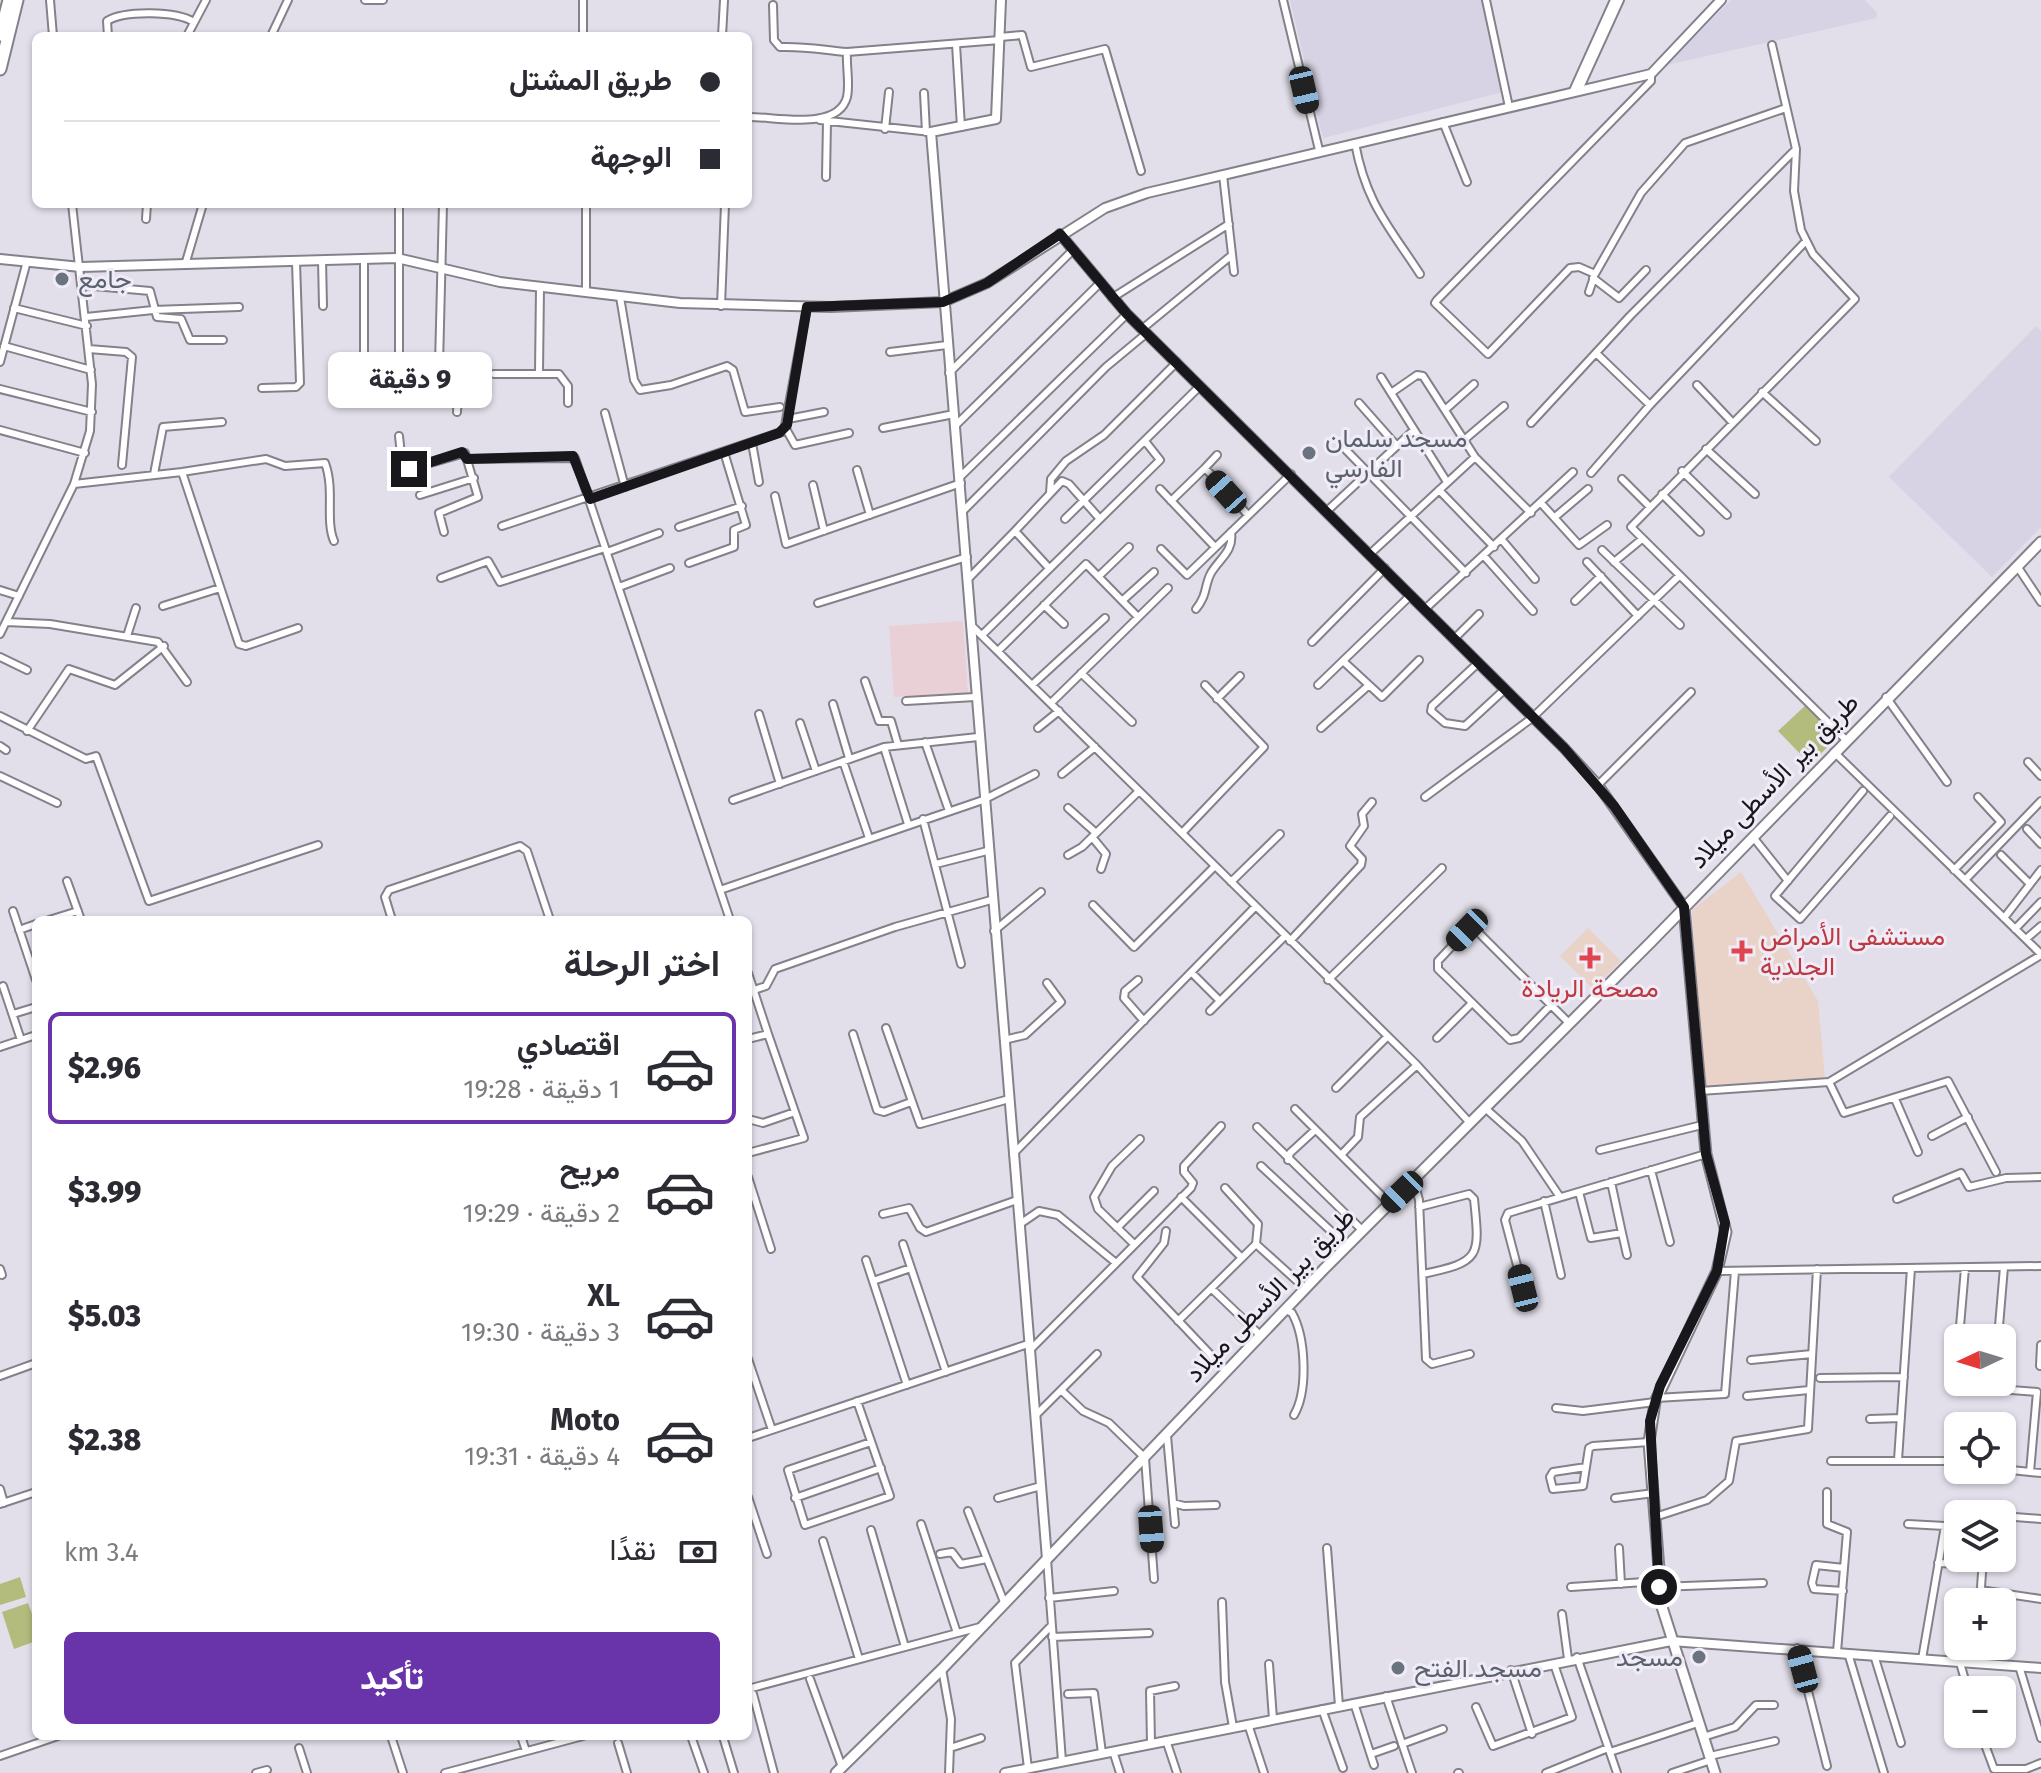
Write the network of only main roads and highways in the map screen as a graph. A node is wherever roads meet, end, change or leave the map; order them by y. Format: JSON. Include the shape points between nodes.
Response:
{"nodes":[{"id":1,"x":9,"y":0,"type":"edge"},
{"id":2,"x":17,"y":0,"type":"edge"},
{"id":3,"x":1001,"y":0,"type":"edge"},
{"id":4,"x":1721,"y":0,"type":"edge"},
{"id":5,"x":0,"y":35,"type":"edge"},
{"id":6,"x":0,"y":69,"type":"edge"},
{"id":7,"x":1060,"y":234,"type":"junction"},
{"id":8,"x":0,"y":259,"type":"edge"},
{"id":9,"x":943,"y":302,"type":"junction"},
{"id":10,"x":2041,"y":542,"type":"edge"},
{"id":11,"x":1680,"y":909,"type":"junction"},
{"id":12,"x":1047,"y":1559,"type":"junction"},
{"id":13,"x":1671,"y":1641,"type":"junction"},
{"id":14,"x":2041,"y":1668,"type":"edge"},
{"id":15,"x":839,"y":1770,"type":"edge"},
{"id":16,"x":1008,"y":1773,"type":"edge"},
{"id":17,"x":1715,"y":1773,"type":"edge"}],
"edges":[{"from":1,"to":5,"type":"highway"},
{"from":2,"to":6,"type":"highway"},
{"from":3,"to":9,"type":"main road","via":[[998,115],[992,121],[929,132]]},
{"from":4,"to":7,"type":"main road","via":[[1651,74],[1147,193],[1105,208]]},
{"from":7,"to":9,"type":"main road","via":[[987,283]]},
{"from":7,"to":11,"type":"main road","via":[[1127,314],[1598,785]]},
{"from":8,"to":9,"type":"main road","via":[[81,267],[397,258],[540,288],[721,306]]},
{"from":9,"to":12,"type":"main road"},
{"from":10,"to":11,"type":"main road","name":"طريق بير الأسطى ميلاد"},
{"from":11,"to":12,"type":"main road","name":"طريق بير الأسطى ميلاد"},
{"from":11,"to":13,"type":"main road","via":[[1687,936],[1706,1154],[1725,1223],[1717,1271],[1656,1400],[1649,1442],[1659,1584]]},
{"from":12,"to":15,"type":"main road","name":"طريق بير الأسطى ميلاد"},
{"from":13,"to":14,"type":"main road"},
{"from":13,"to":16,"type":"main road"},
{"from":13,"to":17,"type":"main road"}]}
